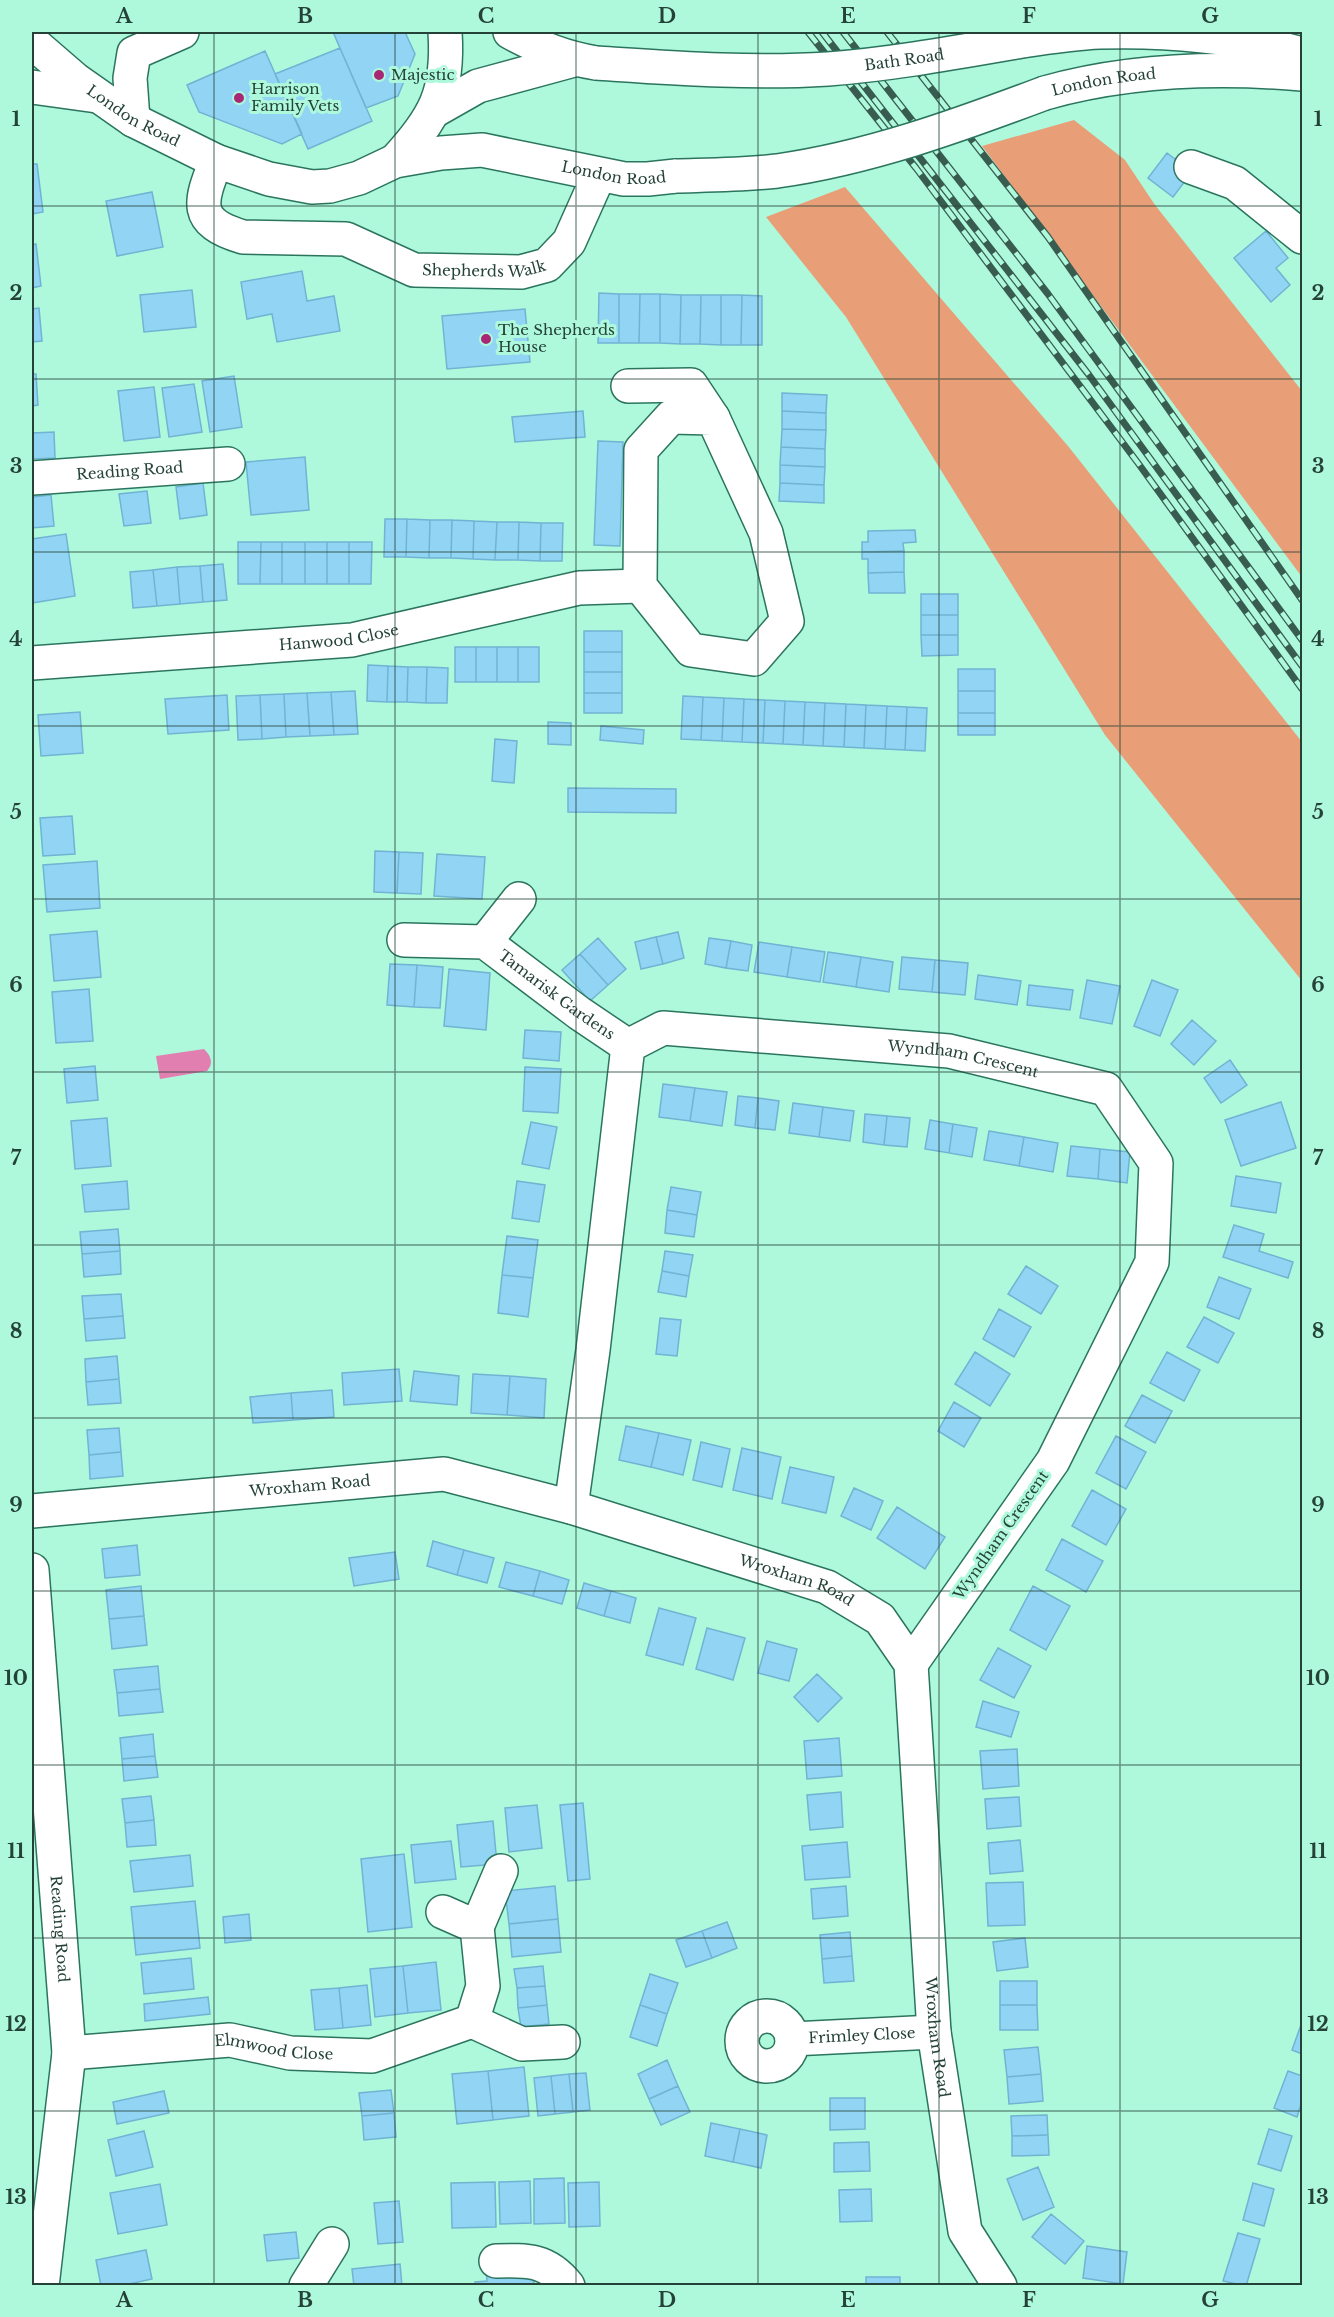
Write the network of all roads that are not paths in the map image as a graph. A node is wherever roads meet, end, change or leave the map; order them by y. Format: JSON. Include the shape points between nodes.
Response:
{"nodes":[{"id":1,"x":182,"y":32,"type":"edge"},
{"id":2,"x":445,"y":32,"type":"edge"},
{"id":3,"x":510,"y":32,"type":"edge"},
{"id":4,"x":32,"y":42,"type":"edge"},
{"id":5,"x":1302,"y":54,"type":"edge"},
{"id":6,"x":585,"y":61,"type":"junction"},
{"id":7,"x":1302,"y":74,"type":"edge"},
{"id":8,"x":32,"y":87,"type":"edge"},
{"id":9,"x":97,"y":96,"type":"junction"},
{"id":10,"x":434,"y":111,"type":"junction"},
{"id":11,"x":133,"y":120,"type":"junction"},
{"id":12,"x":216,"y":161,"type":"junction"},
{"id":13,"x":395,"y":161,"type":"junction"},
{"id":14,"x":1191,"y":167,"type":"dead end"},
{"id":15,"x":599,"y":175,"type":"junction"},
{"id":16,"x":1302,"y":237,"type":"edge"},
{"id":17,"x":628,"y":386,"type":"dead end"},
{"id":18,"x":713,"y":418,"type":"junction"},
{"id":19,"x":228,"y":464,"type":"dead end"},
{"id":20,"x":32,"y":478,"type":"edge"},
{"id":21,"x":640,"y":586,"type":"junction"},
{"id":22,"x":32,"y":663,"type":"edge"},
{"id":23,"x":519,"y":899,"type":"dead end"},
{"id":24,"x":404,"y":940,"type":"dead end"},
{"id":25,"x":485,"y":942,"type":"junction"},
{"id":26,"x":628,"y":1046,"type":"junction"},
{"id":27,"x":571,"y":1507,"type":"junction"},
{"id":28,"x":32,"y":1511,"type":"edge"},
{"id":29,"x":32,"y":1587,"type":"edge"},
{"id":30,"x":911,"y":1664,"type":"junction"},
{"id":31,"x":501,"y":1871,"type":"dead end"},
{"id":32,"x":443,"y":1912,"type":"dead end"},
{"id":33,"x":477,"y":1927,"type":"junction"},
{"id":34,"x":472,"y":2021,"type":"junction"},
{"id":35,"x":934,"y":2032,"type":"junction"},
{"id":36,"x":792,"y":2039,"type":"dead end"},
{"id":37,"x":563,"y":2042,"type":"dead end"},
{"id":38,"x":69,"y":2054,"type":"junction"},
{"id":39,"x":332,"y":2244,"type":"dead end"},
{"id":40,"x":496,"y":2261,"type":"dead end"},
{"id":41,"x":997,"y":2285,"type":"edge"},
{"id":42,"x":42,"y":2286,"type":"edge"},
{"id":43,"x":306,"y":2286,"type":"edge"},
{"id":44,"x":568,"y":2286,"type":"edge"}],
"edges":[{"from":1,"to":11,"type":"street","via":[[134,53],[130,78]]},
{"from":2,"to":10,"type":"street","via":[[444,75]]},
{"from":3,"to":6,"type":"street","name":"Bath Road","via":[[543,48]]},
{"from":4,"to":9,"type":"street","name":"London Road"},
{"from":5,"to":6,"type":"street","name":"Bath Road","bridge":true,"via":[[1235,40],[1099,32],[828,69],[706,69]]},
{"from":6,"to":10,"type":"street","via":[[478,86]]},
{"from":7,"to":15,"type":"street","name":"London Road","bridge":true,"via":[[1161,74],[1077,84],[936,133],[778,170],[648,179]]},
{"from":8,"to":9,"type":"street"},
{"from":9,"to":11,"type":"street","name":"London Road"},
{"from":10,"to":13,"type":"street"},
{"from":11,"to":12,"type":"street","name":"London Road"},
{"from":12,"to":13,"type":"street","name":"London Road","via":[[269,180],[312,187],[359,178]]},
{"from":12,"to":15,"type":"street","name":"Shepherds Walk","via":[[203,201],[209,219],[226,233],[243,237],[346,239],[414,270],[521,272],[547,265],[569,242]]},
{"from":13,"to":15,"type":"street","name":"London Road","via":[[482,150]]},
{"from":14,"to":16,"type":"street","via":[[1235,183]]},
{"from":17,"to":18,"type":"street","via":[[691,385]]},
{"from":18,"to":21,"type":"street","via":[[671,417],[641,450]]},
{"from":18,"to":21,"type":"street","via":[[766,533],[787,621],[754,659],[691,650]]},
{"from":19,"to":20,"type":"street","name":"Reading Road"},
{"from":21,"to":22,"type":"street","name":"Hanwood Close","via":[[579,588],[352,640]]},
{"from":23,"to":25,"type":"street","name":"Tamarisk Gardens"},
{"from":24,"to":25,"type":"street","name":"Tamarisk Gardens"},
{"from":25,"to":26,"type":"street","name":"Tamarisk Gardens"},
{"from":26,"to":27,"type":"street"},
{"from":26,"to":30,"type":"street","name":"Wyndham Crescent","via":[[663,1028],[949,1051],[1106,1089],[1156,1163],[1152,1262],[1053,1461]]},
{"from":27,"to":28,"type":"street","name":"Wroxham Road","via":[[444,1474]]},
{"from":27,"to":30,"type":"street","name":"Wroxham Road","via":[[827,1587],[880,1619]]},
{"from":29,"to":38,"type":"street","name":"Reading Road"},
{"from":30,"to":35,"type":"street","name":"Wroxham Road"},
{"from":31,"to":33,"type":"street"},
{"from":32,"to":33,"type":"street"},
{"from":33,"to":34,"type":"street","via":[[483,1986]]},
{"from":34,"to":37,"type":"street","via":[[522,2044]]},
{"from":34,"to":38,"type":"street","name":"Elmwood Close","via":[[372,2056],[290,2053],[230,2040]]},
{"from":35,"to":36,"type":"street","name":"Frimley Close"},
{"from":35,"to":41,"type":"street","name":"Wroxham Road","via":[[965,2231]]},
{"from":38,"to":42,"type":"street","name":"Reading Road"},
{"from":39,"to":43,"type":"street"},
{"from":40,"to":44,"type":"street","via":[[530,2260],[552,2269]]}]}
